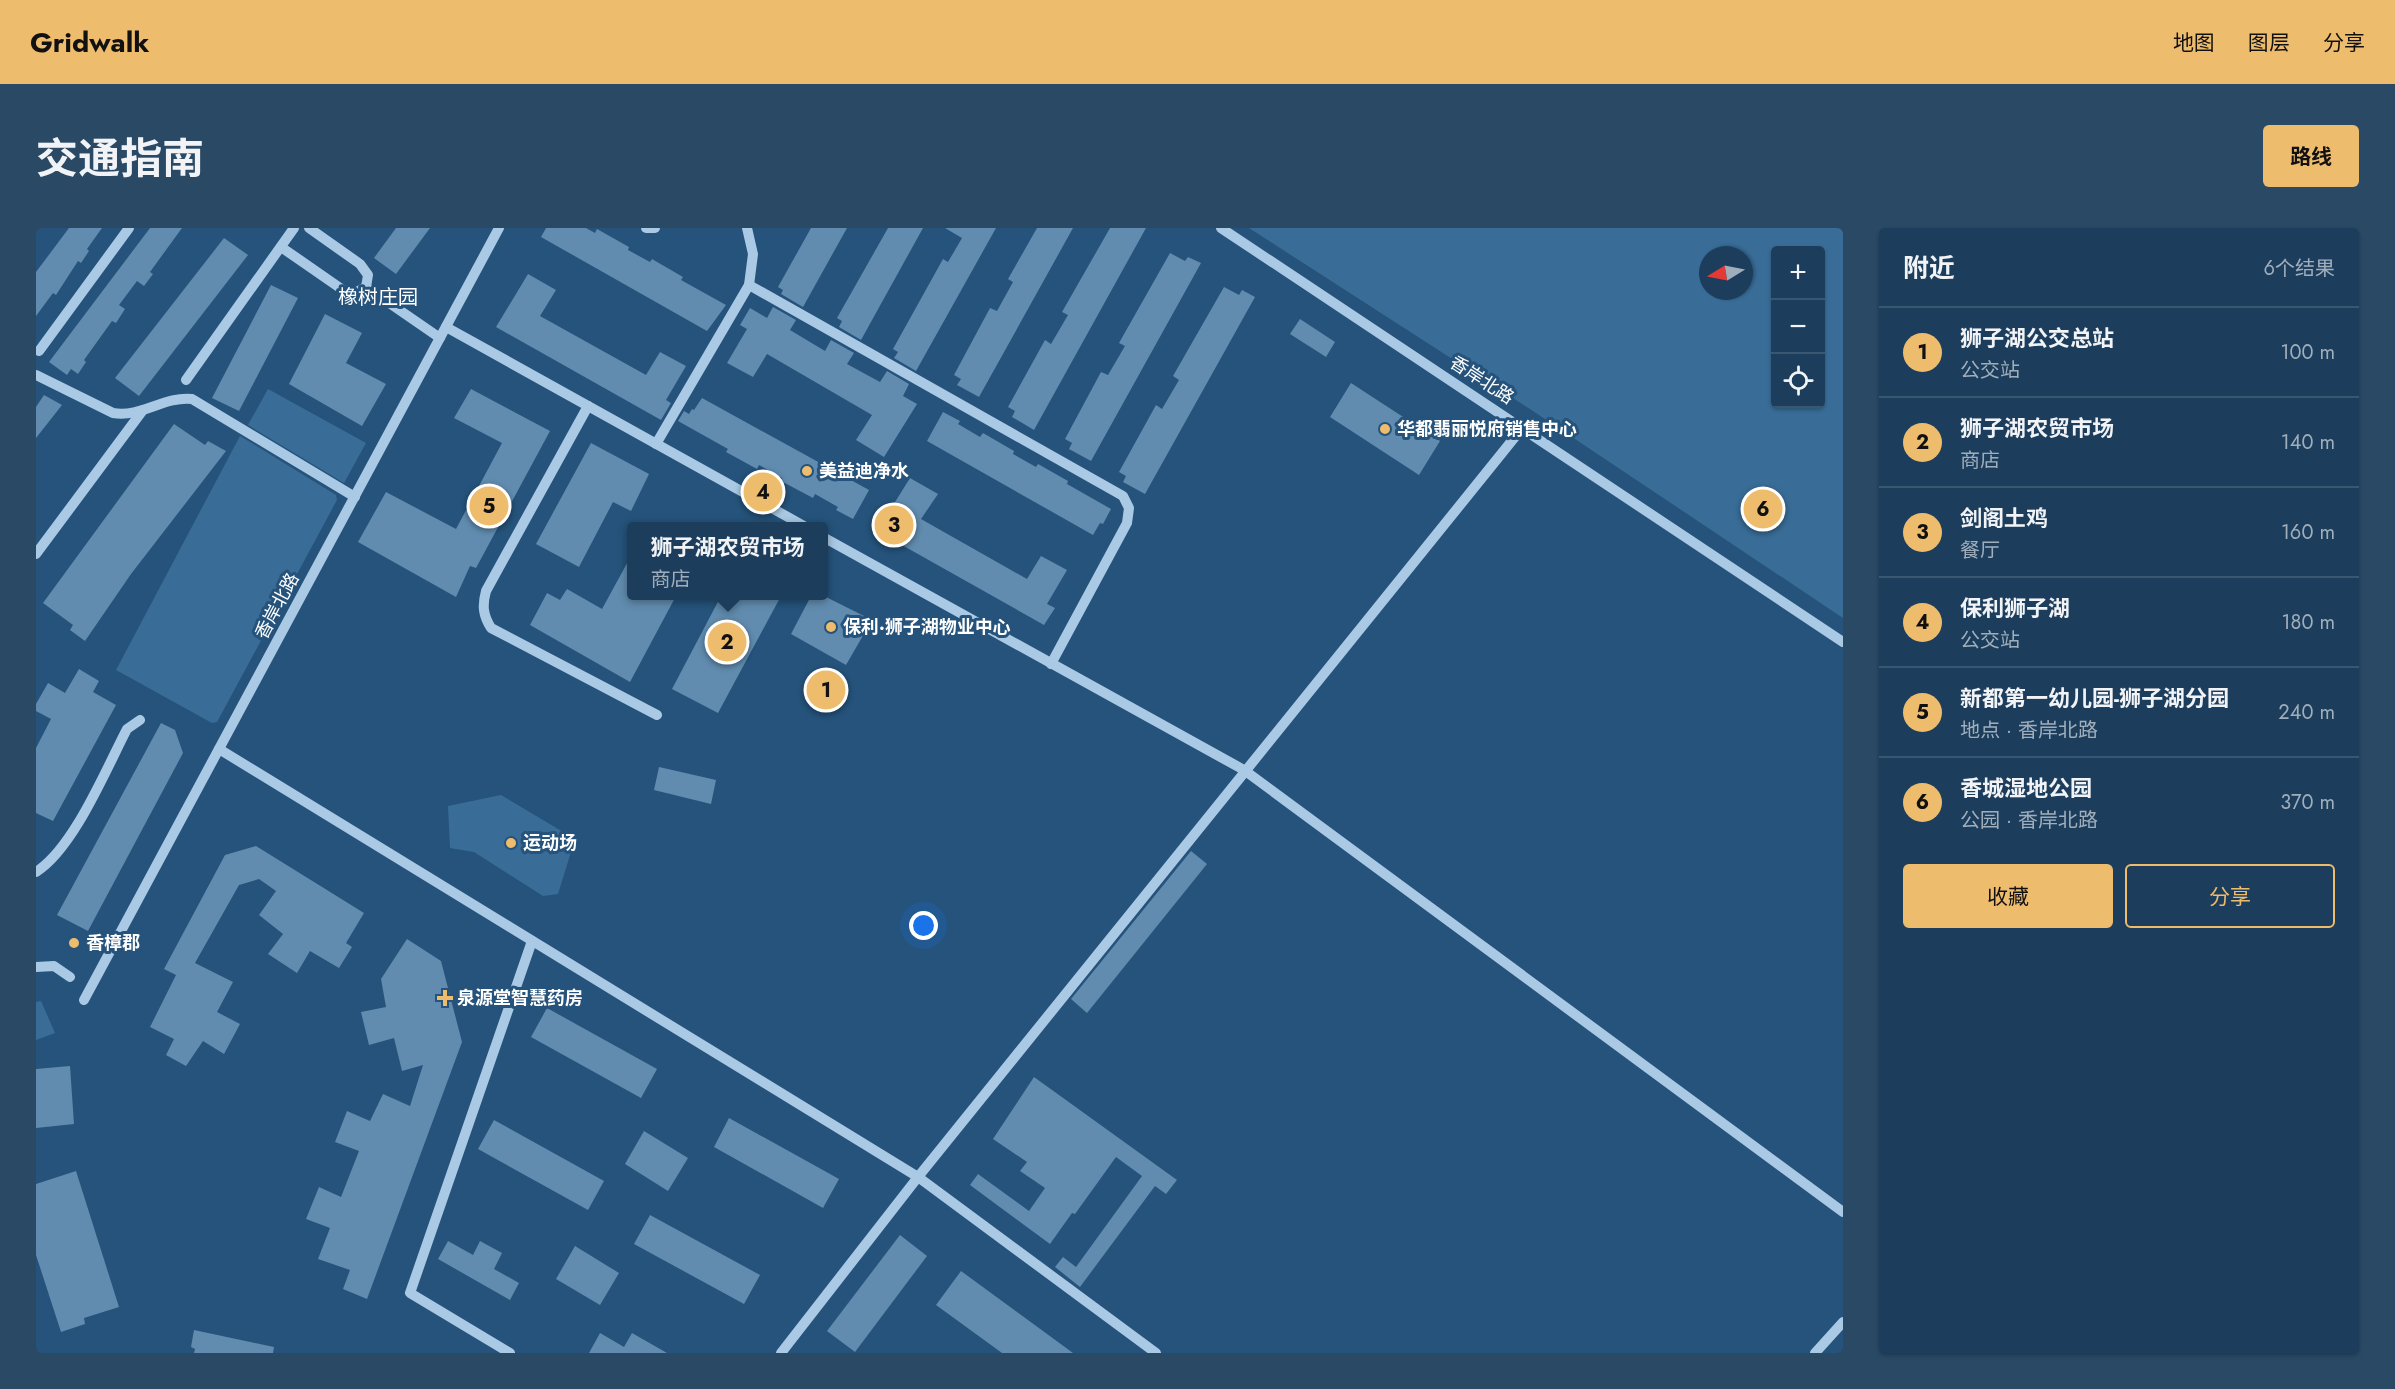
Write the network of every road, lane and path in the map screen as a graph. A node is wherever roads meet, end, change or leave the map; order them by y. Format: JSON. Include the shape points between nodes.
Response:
{"nodes":[{"id":1,"x":129,"y":228,"type":"edge"},
{"id":2,"x":309,"y":228,"type":"edge"},
{"id":3,"x":499,"y":228,"type":"edge"},
{"id":4,"x":646,"y":228,"type":"edge"},
{"id":5,"x":656,"y":228,"type":"edge"},
{"id":6,"x":747,"y":228,"type":"edge"},
{"id":7,"x":1221,"y":228,"type":"edge"},
{"id":8,"x":288,"y":230,"type":"edge"},
{"id":9,"x":281,"y":247,"type":"junction"},
{"id":10,"x":749,"y":285,"type":"junction"},
{"id":11,"x":366,"y":287,"type":"junction"},
{"id":12,"x":446,"y":327,"type":"junction"},
{"id":13,"x":440,"y":338,"type":"junction"},
{"id":14,"x":39,"y":351,"type":"dead end"},
{"id":15,"x":36,"y":375,"type":"edge"},
{"id":16,"x":186,"y":380,"type":"dead end"},
{"id":17,"x":588,"y":406,"type":"junction"},
{"id":18,"x":144,"y":409,"type":"junction"},
{"id":19,"x":1523,"y":427,"type":"junction"},
{"id":20,"x":656,"y":444,"type":"junction"},
{"id":21,"x":355,"y":497,"type":"junction"},
{"id":22,"x":797,"y":522,"type":"edge"},
{"id":23,"x":828,"y":540,"type":"edge"},
{"id":24,"x":36,"y":554,"type":"edge"},
{"id":25,"x":1843,"y":642,"type":"edge"},
{"id":26,"x":1051,"y":664,"type":"junction"},
{"id":27,"x":657,"y":715,"type":"dead end"},
{"id":28,"x":140,"y":720,"type":"dead end"},
{"id":29,"x":219,"y":749,"type":"junction"},
{"id":30,"x":1244,"y":770,"type":"junction"},
{"id":31,"x":36,"y":872,"type":"edge"},
{"id":32,"x":532,"y":941,"type":"junction"},
{"id":33,"x":36,"y":967,"type":"edge"},
{"id":34,"x":70,"y":977,"type":"dead end"},
{"id":35,"x":84,"y":1000,"type":"dead end"},
{"id":36,"x":918,"y":1177,"type":"junction"},
{"id":37,"x":1843,"y":1212,"type":"edge"},
{"id":38,"x":1843,"y":1322,"type":"edge"},
{"id":39,"x":510,"y":1353,"type":"edge"},
{"id":40,"x":781,"y":1353,"type":"edge"},
{"id":41,"x":1156,"y":1353,"type":"edge"},
{"id":42,"x":1815,"y":1353,"type":"edge"}],
"edges":[{"from":1,"to":14,"type":"street"},
{"from":2,"to":11,"type":"street","via":[[360,264],[368,275]]},
{"from":3,"to":12,"type":"street","name":"香岸北路"},
{"from":4,"to":5,"type":"street"},
{"from":6,"to":10,"type":"street","via":[[753,254]]},
{"from":7,"to":19,"type":"street","name":"香岸北路"},
{"from":8,"to":9,"type":"street"},
{"from":9,"to":11,"type":"street","via":[[343,290],[356,293]]},
{"from":9,"to":16,"type":"street"},
{"from":10,"to":20,"type":"street"},
{"from":10,"to":26,"type":"street","via":[[1123,496],[1129,508],[1127,522]]},
{"from":11,"to":13,"type":"street"},
{"from":12,"to":13,"type":"street","name":"香岸北路"},
{"from":12,"to":17,"type":"street"},
{"from":13,"to":21,"type":"street","name":"香岸北路"},
{"from":15,"to":18,"type":"street","via":[[113,412]]},
{"from":17,"to":20,"type":"street"},
{"from":17,"to":27,"type":"street","via":[[486,591],[485,618],[491,628]]},
{"from":18,"to":21,"type":"street","via":[[180,397],[192,399]]},
{"from":18,"to":24,"type":"street"},
{"from":19,"to":25,"type":"street","name":"香岸北路"},
{"from":19,"to":30,"type":"street"},
{"from":20,"to":22,"type":"street"},
{"from":21,"to":29,"type":"street","name":"香岸北路"},
{"from":23,"to":26,"type":"street"},
{"from":26,"to":30,"type":"street"},
{"from":28,"to":31,"type":"street","via":[[127,729],[71,834]]},
{"from":29,"to":32,"type":"street"},
{"from":29,"to":35,"type":"street","name":"香岸北路"},
{"from":30,"to":36,"type":"street"},
{"from":30,"to":37,"type":"street"},
{"from":32,"to":36,"type":"street"},
{"from":32,"to":39,"type":"street","via":[[410,1293]]},
{"from":33,"to":34,"type":"street","via":[[54,966]]},
{"from":36,"to":40,"type":"street"},
{"from":36,"to":41,"type":"street"},
{"from":38,"to":42,"type":"street"}]}
